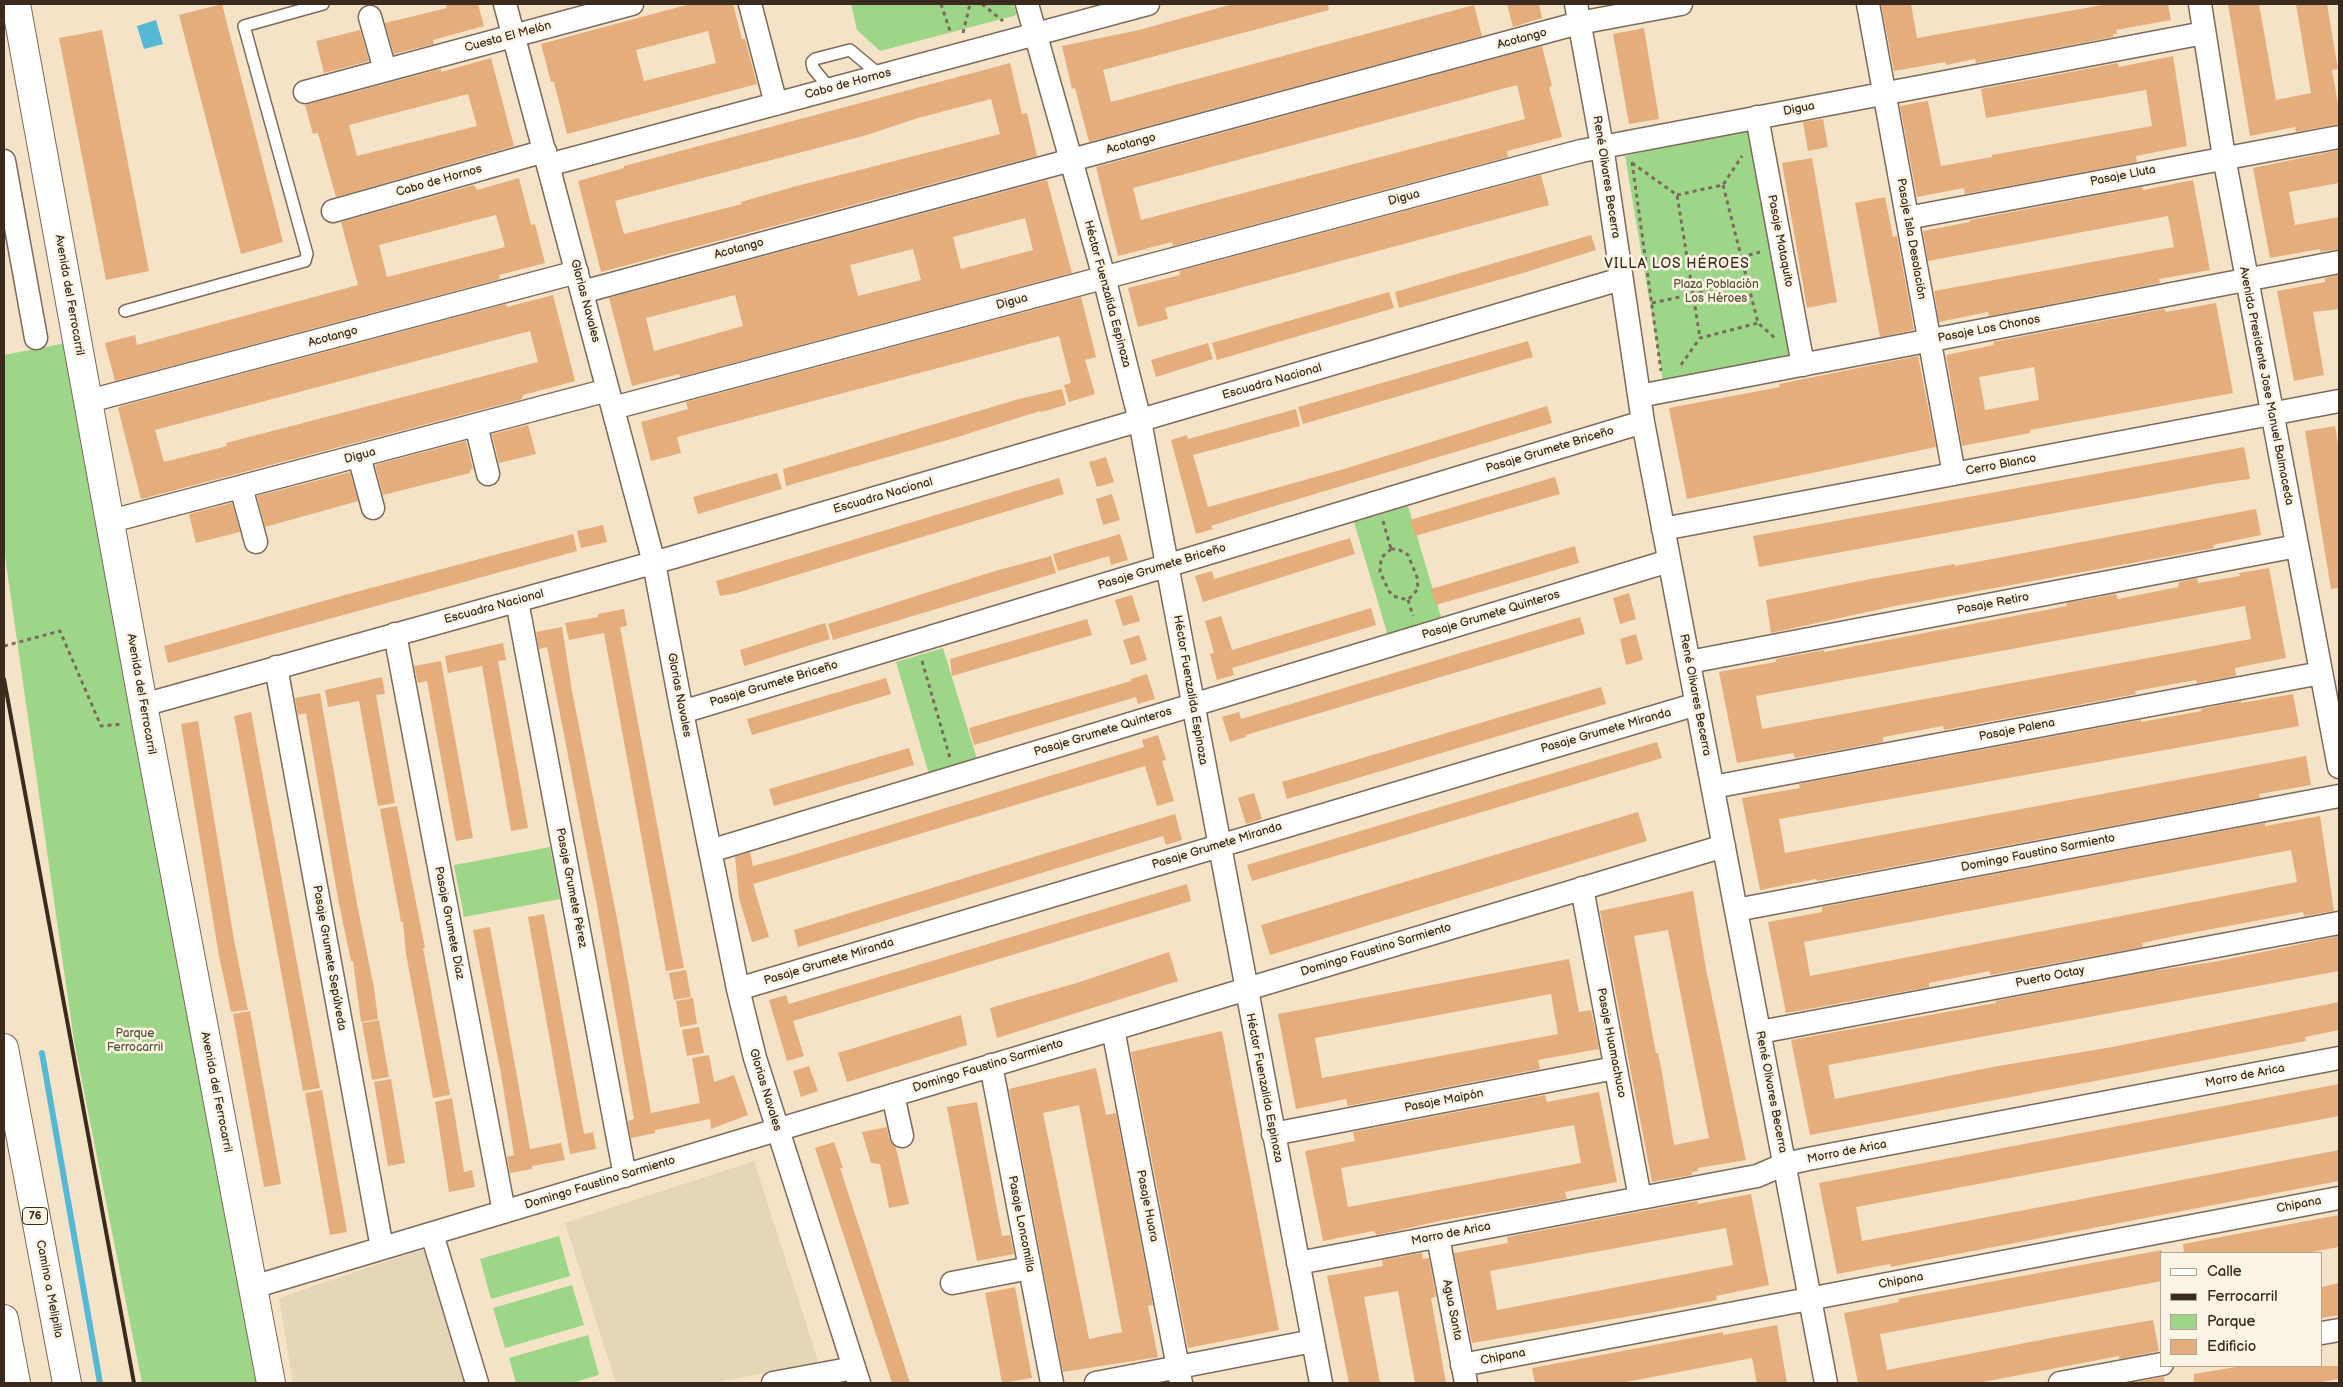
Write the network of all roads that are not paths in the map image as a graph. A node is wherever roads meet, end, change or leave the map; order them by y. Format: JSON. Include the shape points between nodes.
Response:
{"nodes":[{"id":1,"x":16,"y":4,"type":"edge"},
{"id":2,"x":323,"y":4,"type":"edge"},
{"id":3,"x":505,"y":4,"type":"edge"},
{"id":4,"x":632,"y":4,"type":"edge"},
{"id":5,"x":750,"y":4,"type":"edge"},
{"id":6,"x":1027,"y":4,"type":"edge"},
{"id":7,"x":1148,"y":4,"type":"edge"},
{"id":8,"x":1680,"y":4,"type":"edge"},
{"id":9,"x":1868,"y":4,"type":"edge"},
{"id":10,"x":2200,"y":4,"type":"edge"},
{"id":11,"x":1578,"y":13,"type":"edge"},
{"id":12,"x":370,"y":17,"type":"dead end"},
{"id":13,"x":2204,"y":33,"type":"junction"},
{"id":14,"x":1035,"y":34,"type":"junction"},
{"id":15,"x":514,"y":36,"type":"junction"},
{"id":16,"x":385,"y":70,"type":"junction"},
{"id":17,"x":881,"y":76,"type":"junction"},
{"id":18,"x":830,"y":89,"type":"junction"},
{"id":19,"x":305,"y":92,"type":"dead end"},
{"id":20,"x":1884,"y":93,"type":"junction"},
{"id":21,"x":776,"y":104,"type":"junction"},
{"id":22,"x":1757,"y":117,"type":"junction"},
{"id":23,"x":2339,"y":137,"type":"edge"},
{"id":24,"x":1602,"y":146,"type":"junction"},
{"id":25,"x":2224,"y":157,"type":"junction"},
{"id":26,"x":546,"y":158,"type":"junction"},
{"id":27,"x":1071,"y":160,"type":"junction"},
{"id":28,"x":4,"y":161,"type":"edge"},
{"id":29,"x":333,"y":211,"type":"dead end"},
{"id":30,"x":1907,"y":218,"type":"junction"},
{"id":31,"x":2339,"y":262,"type":"edge"},
{"id":32,"x":1104,"y":277,"type":"junction"},
{"id":33,"x":1621,"y":279,"type":"junction"},
{"id":34,"x":2246,"y":280,"type":"junction"},
{"id":35,"x":580,"y":282,"type":"junction"},
{"id":36,"x":125,"y":311,"type":"dead end"},
{"id":37,"x":36,"y":338,"type":"dead end"},
{"id":38,"x":1930,"y":340,"type":"junction"},
{"id":39,"x":1803,"y":364,"type":"junction"},
{"id":40,"x":1638,"y":396,"type":"junction"},
{"id":41,"x":611,"y":399,"type":"junction"},
{"id":42,"x":2339,"y":401,"type":"edge"},
{"id":43,"x":89,"y":402,"type":"junction"},
{"id":44,"x":2271,"y":414,"type":"junction"},
{"id":45,"x":1140,"y":421,"type":"junction"},
{"id":46,"x":1643,"y":422,"type":"junction"},
{"id":47,"x":476,"y":425,"type":"junction"},
{"id":48,"x":359,"y":456,"type":"junction"},
{"id":49,"x":488,"y":474,"type":"dead end"},
{"id":50,"x":1954,"y":474,"type":"junction"},
{"id":51,"x":241,"y":487,"type":"junction"},
{"id":52,"x":373,"y":508,"type":"dead end"},
{"id":53,"x":111,"y":521,"type":"junction"},
{"id":54,"x":1663,"y":528,"type":"junction"},
{"id":55,"x":256,"y":542,"type":"dead end"},
{"id":56,"x":2297,"y":546,"type":"junction"},
{"id":57,"x":1669,"y":561,"type":"junction"},
{"id":58,"x":654,"y":563,"type":"junction"},
{"id":59,"x":1167,"y":565,"type":"junction"},
{"id":60,"x":517,"y":601,"type":"junction"},
{"id":61,"x":395,"y":634,"type":"junction"},
{"id":62,"x":1689,"y":662,"type":"junction"},
{"id":63,"x":276,"y":667,"type":"junction"},
{"id":64,"x":2321,"y":673,"type":"junction"},
{"id":65,"x":1697,"y":704,"type":"junction"},
{"id":66,"x":1193,"y":706,"type":"junction"},
{"id":67,"x":682,"y":712,"type":"junction"},
{"id":68,"x":145,"y":713,"type":"junction"},
{"id":69,"x":2339,"y":767,"type":"edge"},
{"id":70,"x":1713,"y":787,"type":"junction"},
{"id":71,"x":2339,"y":796,"type":"edge"},
{"id":72,"x":1218,"y":845,"type":"junction"},
{"id":73,"x":1724,"y":846,"type":"junction"},
{"id":74,"x":710,"y":851,"type":"junction"},
{"id":75,"x":1582,"y":888,"type":"junction"},
{"id":76,"x":1736,"y":910,"type":"junction"},
{"id":77,"x":2339,"y":923,"type":"edge"},
{"id":78,"x":738,"y":989,"type":"junction"},
{"id":79,"x":1246,"y":989,"type":"junction"},
{"id":80,"x":1113,"y":1029,"type":"junction"},
{"id":81,"x":1760,"y":1032,"type":"junction"},
{"id":82,"x":4,"y":1048,"type":"edge"},
{"id":83,"x":2339,"y":1058,"type":"edge"},
{"id":84,"x":991,"y":1065,"type":"junction"},
{"id":85,"x":1616,"y":1068,"type":"junction"},
{"id":86,"x":893,"y":1095,"type":"junction"},
{"id":87,"x":777,"y":1130,"type":"junction"},
{"id":88,"x":1273,"y":1134,"type":"junction"},
{"id":89,"x":902,"y":1136,"type":"dead end"},
{"id":90,"x":1785,"y":1164,"type":"junction"},
{"id":91,"x":625,"y":1176,"type":"junction"},
{"id":92,"x":1640,"y":1198,"type":"junction"},
{"id":93,"x":2339,"y":1198,"type":"edge"},
{"id":94,"x":504,"y":1212,"type":"junction"},
{"id":95,"x":432,"y":1234,"type":"junction"},
{"id":96,"x":1438,"y":1237,"type":"junction"},
{"id":97,"x":382,"y":1248,"type":"junction"},
{"id":98,"x":1298,"y":1264,"type":"junction"},
{"id":99,"x":1030,"y":1268,"type":"junction"},
{"id":100,"x":952,"y":1283,"type":"dead end"},
{"id":101,"x":253,"y":1287,"type":"junction"},
{"id":102,"x":1810,"y":1298,"type":"junction"},
{"id":103,"x":4,"y":1319,"type":"edge"},
{"id":104,"x":2339,"y":1330,"type":"edge"},
{"id":105,"x":2323,"y":1333,"type":"edge"},
{"id":106,"x":1313,"y":1341,"type":"junction"},
{"id":107,"x":2160,"y":1364,"type":"edge"},
{"id":108,"x":1464,"y":1374,"type":"edge"},
{"id":109,"x":1179,"y":1375,"type":"edge"},
{"id":110,"x":856,"y":1376,"type":"edge"},
{"id":111,"x":16,"y":1383,"type":"edge"},
{"id":112,"x":67,"y":1383,"type":"edge"},
{"id":113,"x":271,"y":1383,"type":"edge"},
{"id":114,"x":477,"y":1383,"type":"edge"},
{"id":115,"x":773,"y":1383,"type":"edge"},
{"id":116,"x":1052,"y":1383,"type":"edge"},
{"id":117,"x":1096,"y":1383,"type":"edge"},
{"id":118,"x":1321,"y":1383,"type":"edge"},
{"id":119,"x":1826,"y":1383,"type":"edge"},
{"id":120,"x":2060,"y":1383,"type":"edge"}],
"edges":[{"from":1,"to":43,"type":"street","name":"Avenida del Ferrocarril"},
{"from":2,"to":36,"type":"lane","via":[[244,26],[307,254],[305,261]]},
{"from":3,"to":15,"type":"street","name":"Glorias Navales"},
{"from":4,"to":15,"type":"street","name":"Cuesta El Melón"},
{"from":5,"to":21,"type":"street"},
{"from":6,"to":14,"type":"street","name":"Héctor Fuenzalida Espinoza"},
{"from":7,"to":14,"type":"street","name":"Cabo de Hornos"},
{"from":8,"to":11,"type":"street","name":"Acotango"},
{"from":9,"to":20,"type":"street","name":"Pasaje Isla Desolación"},
{"from":10,"to":13,"type":"street","name":"Avenida Presidente Jose Manuel Balmaceda"},
{"from":11,"to":24,"type":"street","name":"René Olivares Becerra"},
{"from":11,"to":27,"type":"street","name":"Acotango"},
{"from":12,"to":16,"type":"street"},
{"from":13,"to":20,"type":"street","name":"Digua"},
{"from":13,"to":25,"type":"street","name":"Avenida Presidente Jose Manuel Balmaceda"},
{"from":14,"to":17,"type":"street","name":"Cabo de Hornos"},
{"from":14,"to":27,"type":"street","name":"Héctor Fuenzalida Espinoza"},
{"from":15,"to":16,"type":"street","name":"Cuesta El Melón"},
{"from":15,"to":26,"type":"street","name":"Glorias Navales"},
{"from":16,"to":19,"type":"street","name":"Cuesta El Melón"},
{"from":17,"to":18,"type":"street","name":"Cabo de Hornos"},
{"from":17,"to":18,"type":"lane","via":[[850,50],[815,59],[813,68]]},
{"from":18,"to":21,"type":"street","name":"Cabo de Hornos"},
{"from":20,"to":22,"type":"street","name":"Digua"},
{"from":20,"to":30,"type":"street","name":"Pasaje Isla Desolación"},
{"from":21,"to":26,"type":"street","name":"Cabo de Hornos"},
{"from":22,"to":24,"type":"street","name":"Digua","via":[[1631,152]]},
{"from":22,"to":39,"type":"street","name":"Pasaje Mataquito"},
{"from":23,"to":25,"type":"street","name":"Pasaje Lluta"},
{"from":24,"to":32,"type":"street","name":"Digua"},
{"from":24,"to":33,"type":"street","name":"René Olivares Becerra"},
{"from":25,"to":30,"type":"street","name":"Pasaje Lluta"},
{"from":25,"to":34,"type":"street","name":"Avenida Presidente Jose Manuel Balmaceda"},
{"from":26,"to":29,"type":"street","name":"Cabo de Hornos"},
{"from":26,"to":35,"type":"street","name":"Glorias Navales"},
{"from":27,"to":32,"type":"street","name":"Héctor Fuenzalida Espinoza"},
{"from":27,"to":35,"type":"street","name":"Acotango"},
{"from":28,"to":37,"type":"street"},
{"from":30,"to":38,"type":"street","name":"Pasaje Isla Desolación"},
{"from":31,"to":34,"type":"street","name":"Pasaje Los Chonos"},
{"from":32,"to":41,"type":"street","name":"Digua"},
{"from":32,"to":45,"type":"street","name":"Héctor Fuenzalida Espinoza"},
{"from":33,"to":40,"type":"street","name":"René Olivares Becerra"},
{"from":33,"to":45,"type":"street","name":"Escuadra Nacional"},
{"from":34,"to":38,"type":"street","name":"Pasaje Los Chonos"},
{"from":34,"to":44,"type":"street","name":"Avenida Presidente Jose Manuel Balmaceda"},
{"from":35,"to":41,"type":"street","name":"Glorias Navales"},
{"from":35,"to":43,"type":"street","name":"Acotango"},
{"from":38,"to":39,"type":"street","name":"Pasaje Los Chonos"},
{"from":38,"to":50,"type":"street","name":"Pasaje Isla Desolación"},
{"from":39,"to":40,"type":"street","name":"Pasaje Los Chonos"},
{"from":40,"to":46,"type":"street","name":"René Olivares Becerra"},
{"from":41,"to":47,"type":"street","name":"Digua"},
{"from":41,"to":58,"type":"street","name":"Glorias Navales"},
{"from":42,"to":44,"type":"street","name":"Cerro Blanco"},
{"from":43,"to":53,"type":"street","name":"Avenida del Ferrocarril"},
{"from":44,"to":50,"type":"street","name":"Cerro Blanco"},
{"from":44,"to":56,"type":"street","name":"Avenida Presidente Jose Manuel Balmaceda"},
{"from":45,"to":58,"type":"street","name":"Escuadra Nacional"},
{"from":45,"to":59,"type":"street","name":"Héctor Fuenzalida Espinoza"},
{"from":46,"to":54,"type":"street","name":"René Olivares Becerra"},
{"from":46,"to":59,"type":"street","name":"Pasaje Grumete Briceño"},
{"from":47,"to":48,"type":"street","name":"Digua"},
{"from":47,"to":49,"type":"street"},
{"from":48,"to":51,"type":"street","name":"Digua"},
{"from":48,"to":52,"type":"street"},
{"from":50,"to":54,"type":"street","name":"Cerro Blanco"},
{"from":51,"to":53,"type":"street","name":"Digua"},
{"from":51,"to":55,"type":"street"},
{"from":53,"to":68,"type":"street","name":"Avenida del Ferrocarril"},
{"from":54,"to":57,"type":"street","name":"René Olivares Becerra"},
{"from":56,"to":62,"type":"street","name":"Pasaje Retiro"},
{"from":56,"to":64,"type":"street","name":"Avenida Presidente Jose Manuel Balmaceda"},
{"from":57,"to":62,"type":"street","name":"René Olivares Becerra"},
{"from":57,"to":66,"type":"street","name":"Pasaje Grumete Quinteros"},
{"from":58,"to":60,"type":"street","name":"Escuadra Nacional"},
{"from":58,"to":67,"type":"street","name":"Glorias Navales"},
{"from":59,"to":66,"type":"street","name":"Héctor Fuenzalida Espinoza"},
{"from":59,"to":67,"type":"street","name":"Pasaje Grumete Briceño"},
{"from":60,"to":61,"type":"street","name":"Escuadra Nacional"},
{"from":60,"to":91,"type":"street","name":"Pasaje Grumete Pérez"},
{"from":61,"to":63,"type":"street","name":"Escuadra Nacional"},
{"from":61,"to":94,"type":"street","name":"Pasaje Grumete Díaz"},
{"from":62,"to":65,"type":"street","name":"René Olivares Becerra"},
{"from":63,"to":68,"type":"street","name":"Escuadra Nacional"},
{"from":63,"to":97,"type":"street","name":"Pasaje Grumete Sepúlveda"},
{"from":64,"to":69,"type":"street","name":"Avenida Presidente Jose Manuel Balmaceda"},
{"from":64,"to":70,"type":"street","name":"Pasaje Palena"},
{"from":65,"to":70,"type":"street","name":"René Olivares Becerra"},
{"from":65,"to":72,"type":"street","name":"Pasaje Grumete Miranda"},
{"from":66,"to":72,"type":"street","name":"Héctor Fuenzalida Espinoza"},
{"from":66,"to":74,"type":"street","name":"Pasaje Grumete Quinteros"},
{"from":67,"to":74,"type":"street","name":"Glorias Navales"},
{"from":68,"to":101,"type":"street","name":"Avenida del Ferrocarril"},
{"from":70,"to":73,"type":"street","name":"René Olivares Becerra"},
{"from":71,"to":76,"type":"street","name":"Domingo Faustino Sarmiento"},
{"from":72,"to":78,"type":"street","name":"Pasaje Grumete Miranda"},
{"from":72,"to":79,"type":"street","name":"Héctor Fuenzalida Espinoza"},
{"from":73,"to":75,"type":"street","name":"Domingo Faustino Sarmiento"},
{"from":73,"to":76,"type":"street","name":"René Olivares Becerra"},
{"from":74,"to":78,"type":"street","name":"Glorias Navales"},
{"from":75,"to":79,"type":"street","name":"Domingo Faustino Sarmiento"},
{"from":75,"to":85,"type":"street","name":"Pasaje Huamachuco"},
{"from":76,"to":81,"type":"street","name":"René Olivares Becerra"},
{"from":77,"to":81,"type":"street","name":"Puerto Octay"},
{"from":78,"to":87,"type":"street","name":"Glorias Navales"},
{"from":79,"to":80,"type":"street","name":"Domingo Faustino Sarmiento"},
{"from":79,"to":88,"type":"street","name":"Héctor Fuenzalida Espinoza"},
{"from":80,"to":84,"type":"street","name":"Domingo Faustino Sarmiento"},
{"from":80,"to":109,"type":"street","name":"Pasaje Huara"},
{"from":81,"to":90,"type":"street","name":"René Olivares Becerra"},
{"from":82,"to":112,"type":"street","name":"Camino a Melipilla","number":"76"},
{"from":83,"to":90,"type":"street","name":"Morro de Arica"},
{"from":84,"to":86,"type":"street","name":"Domingo Faustino Sarmiento"},
{"from":84,"to":99,"type":"street","name":"Pasaje Loncomilla"},
{"from":85,"to":88,"type":"street","name":"Pasaje Maipón"},
{"from":85,"to":92,"type":"street","name":"Pasaje Huamachuco"},
{"from":86,"to":87,"type":"street","name":"Domingo Faustino Sarmiento"},
{"from":86,"to":89,"type":"street"},
{"from":87,"to":91,"type":"street","name":"Domingo Faustino Sarmiento"},
{"from":87,"to":110,"type":"street","name":"Glorias Navales"},
{"from":88,"to":98,"type":"street","name":"Héctor Fuenzalida Espinoza"},
{"from":90,"to":92,"type":"street","name":"Morro de Arica","via":[[1757,1176]]},
{"from":90,"to":102,"type":"street","name":"René Olivares Becerra"},
{"from":91,"to":94,"type":"street","name":"Domingo Faustino Sarmiento"},
{"from":92,"to":96,"type":"street","name":"Morro de Arica"},
{"from":93,"to":102,"type":"street","name":"Chipana"},
{"from":94,"to":95,"type":"street","name":"Domingo Faustino Sarmiento"},
{"from":95,"to":97,"type":"street","name":"Domingo Faustino Sarmiento"},
{"from":95,"to":114,"type":"street"},
{"from":96,"to":98,"type":"street","name":"Morro de Arica"},
{"from":96,"to":108,"type":"street","name":"Agua Santa"},
{"from":97,"to":101,"type":"street","name":"Domingo Faustino Sarmiento"},
{"from":98,"to":106,"type":"street","name":"Héctor Fuenzalida Espinoza"},
{"from":99,"to":100,"type":"street"},
{"from":99,"to":116,"type":"street","name":"Pasaje Loncomilla"},
{"from":101,"to":113,"type":"street","name":"Avenida del Ferrocarril"},
{"from":102,"to":108,"type":"street","name":"Chipana"},
{"from":102,"to":119,"type":"street","name":"René Olivares Becerra"},
{"from":103,"to":111,"type":"street"},
{"from":104,"to":105,"type":"street"},
{"from":106,"to":109,"type":"street"},
{"from":106,"to":118,"type":"street","name":"Héctor Fuenzalida Espinoza"},
{"from":107,"to":120,"type":"street"},
{"from":109,"to":117,"type":"street"},
{"from":110,"to":115,"type":"street"}]}
